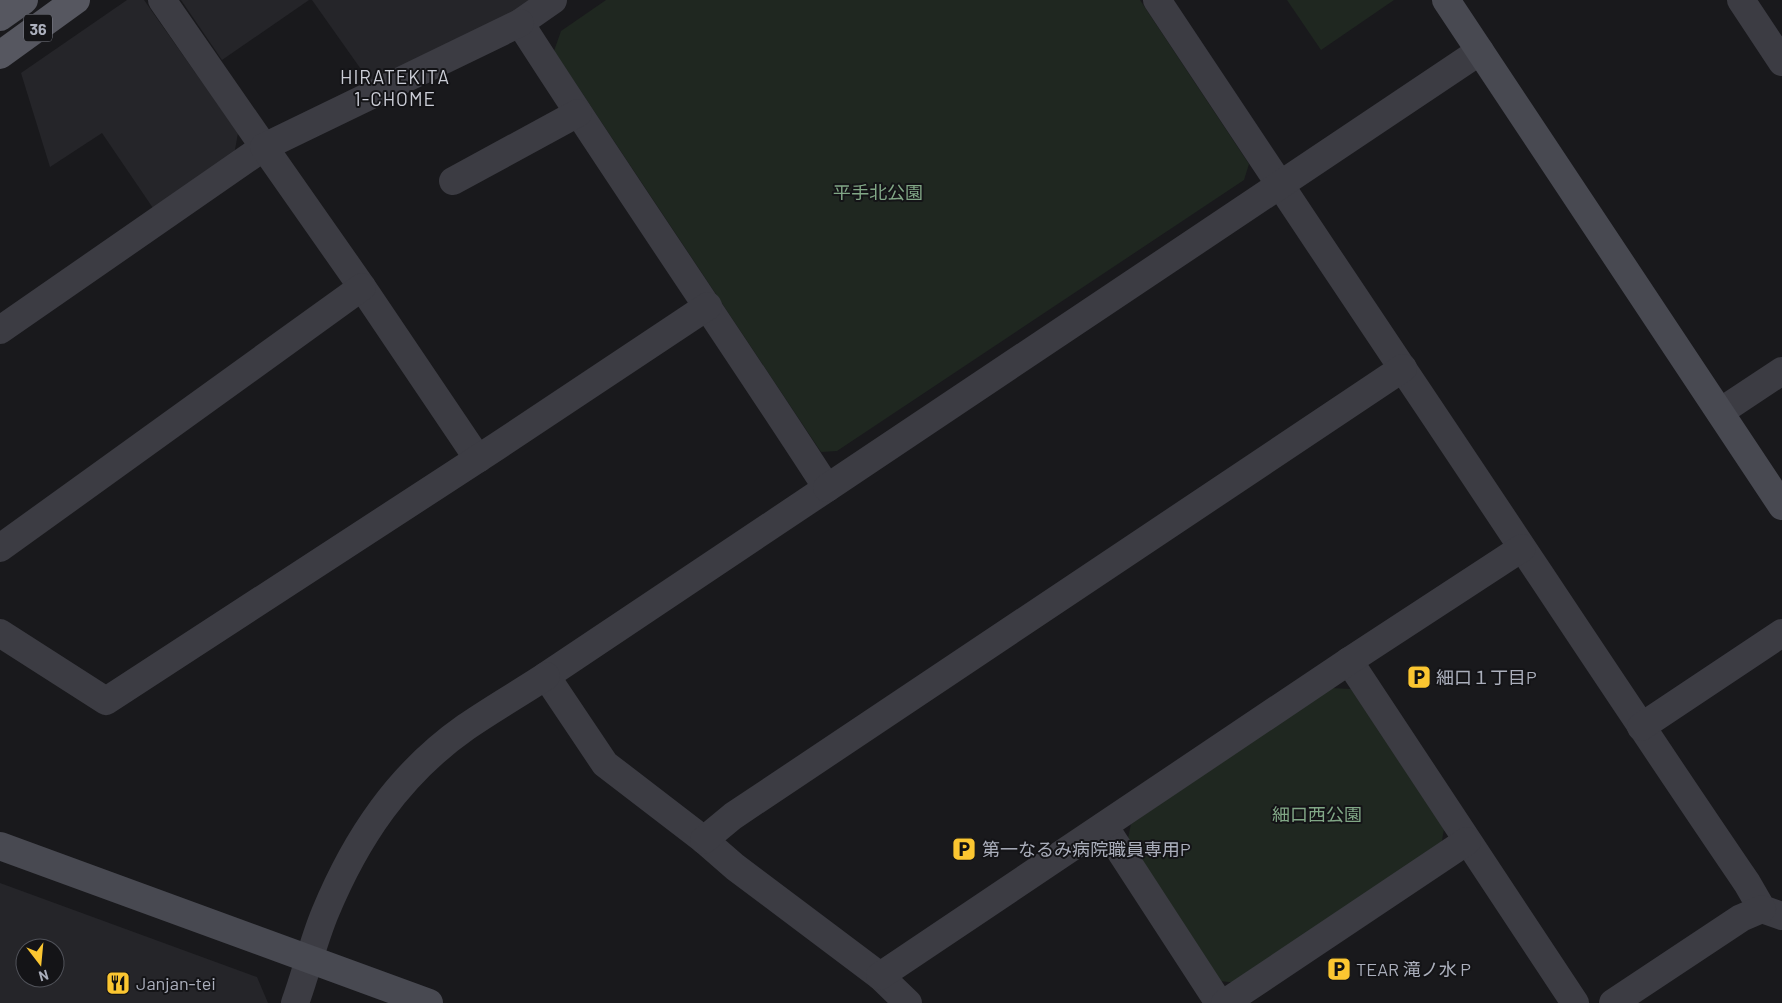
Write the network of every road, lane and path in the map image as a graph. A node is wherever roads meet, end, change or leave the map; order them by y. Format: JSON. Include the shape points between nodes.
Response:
{"nodes":[{"id":1,"x":24,"y":0,"type":"edge"},
{"id":2,"x":76,"y":0,"type":"edge"},
{"id":3,"x":162,"y":0,"type":"edge"},
{"id":4,"x":553,"y":0,"type":"edge"},
{"id":5,"x":1157,"y":0,"type":"edge"},
{"id":6,"x":1446,"y":0,"type":"edge"},
{"id":7,"x":1741,"y":0,"type":"edge"},
{"id":8,"x":0,"y":16,"type":"edge"},
{"id":9,"x":520,"y":23,"type":"junction"},
{"id":10,"x":1480,"y":51,"type":"junction"},
{"id":11,"x":0,"y":55,"type":"edge"},
{"id":12,"x":1782,"y":62,"type":"edge"},
{"id":13,"x":578,"y":113,"type":"junction"},
{"id":14,"x":264,"y":147,"type":"junction"},
{"id":15,"x":453,"y":181,"type":"dead end"},
{"id":16,"x":1279,"y":185,"type":"junction"},
{"id":17,"x":362,"y":287,"type":"junction"},
{"id":18,"x":708,"y":306,"type":"junction"},
{"id":19,"x":0,"y":330,"type":"edge"},
{"id":20,"x":1403,"y":368,"type":"junction"},
{"id":21,"x":1782,"y":371,"type":"edge"},
{"id":22,"x":1720,"y":412,"type":"junction"},
{"id":23,"x":478,"y":459,"type":"junction"},
{"id":24,"x":827,"y":488,"type":"junction"},
{"id":25,"x":1782,"y":506,"type":"edge"},
{"id":26,"x":0,"y":548,"type":"edge"},
{"id":27,"x":1522,"y":548,"type":"junction"},
{"id":28,"x":0,"y":633,"type":"edge"},
{"id":29,"x":1782,"y":633,"type":"edge"},
{"id":30,"x":1349,"y":661,"type":"junction"},
{"id":31,"x":546,"y":676,"type":"junction"},
{"id":32,"x":1640,"y":727,"type":"junction"},
{"id":33,"x":1104,"y":826,"type":"junction"},
{"id":34,"x":704,"y":840,"type":"junction"},
{"id":35,"x":1466,"y":841,"type":"junction"},
{"id":36,"x":0,"y":846,"type":"edge"},
{"id":37,"x":1772,"y":912,"type":"edge"},
{"id":38,"x":309,"y":958,"type":"junction"},
{"id":39,"x":880,"y":976,"type":"junction"},
{"id":40,"x":295,"y":1003,"type":"edge"},
{"id":41,"x":429,"y":1003,"type":"edge"},
{"id":42,"x":908,"y":1003,"type":"edge"},
{"id":43,"x":1219,"y":1003,"type":"edge"},
{"id":44,"x":1225,"y":1003,"type":"edge"},
{"id":45,"x":1575,"y":1003,"type":"edge"},
{"id":46,"x":1613,"y":1003,"type":"edge"}],
"edges":[{"from":1,"to":8,"type":"main road","number":"36"},
{"from":2,"to":11,"type":"main road","number":"36"},
{"from":3,"to":14,"type":"street"},
{"from":4,"to":9,"type":"street"},
{"from":5,"to":16,"type":"street"},
{"from":6,"to":10,"type":"street"},
{"from":7,"to":12,"type":"street"},
{"from":9,"to":13,"type":"street"},
{"from":9,"to":14,"type":"street"},
{"from":10,"to":16,"type":"street"},
{"from":10,"to":22,"type":"street"},
{"from":13,"to":15,"type":"street"},
{"from":13,"to":18,"type":"street"},
{"from":14,"to":17,"type":"street"},
{"from":14,"to":19,"type":"street"},
{"from":16,"to":20,"type":"street"},
{"from":16,"to":24,"type":"street"},
{"from":17,"to":23,"type":"street"},
{"from":17,"to":26,"type":"street"},
{"from":18,"to":23,"type":"street"},
{"from":18,"to":24,"type":"street"},
{"from":20,"to":27,"type":"street"},
{"from":20,"to":34,"type":"street","via":[[732,816]]},
{"from":21,"to":22,"type":"street"},
{"from":22,"to":25,"type":"street"},
{"from":23,"to":28,"type":"street","via":[[106,701]]},
{"from":24,"to":31,"type":"street"},
{"from":27,"to":30,"type":"street"},
{"from":27,"to":32,"type":"street"},
{"from":29,"to":32,"type":"street"},
{"from":30,"to":33,"type":"street"},
{"from":30,"to":35,"type":"street"},
{"from":31,"to":34,"type":"street","via":[[605,764]]},
{"from":31,"to":38,"type":"street","via":[[465,728],[428,758],[390,797],[354,849],[325,912]]},
{"from":32,"to":37,"type":"street","via":[[1747,883]]},
{"from":33,"to":39,"type":"street"},
{"from":33,"to":43,"type":"street"},
{"from":34,"to":39,"type":"street"},
{"from":35,"to":44,"type":"street"},
{"from":35,"to":45,"type":"street"},
{"from":36,"to":38,"type":"street"},
{"from":37,"to":46,"type":"street","via":[[1741,918]]},
{"from":38,"to":40,"type":"street"},
{"from":38,"to":41,"type":"street"},
{"from":39,"to":42,"type":"street"}]}
